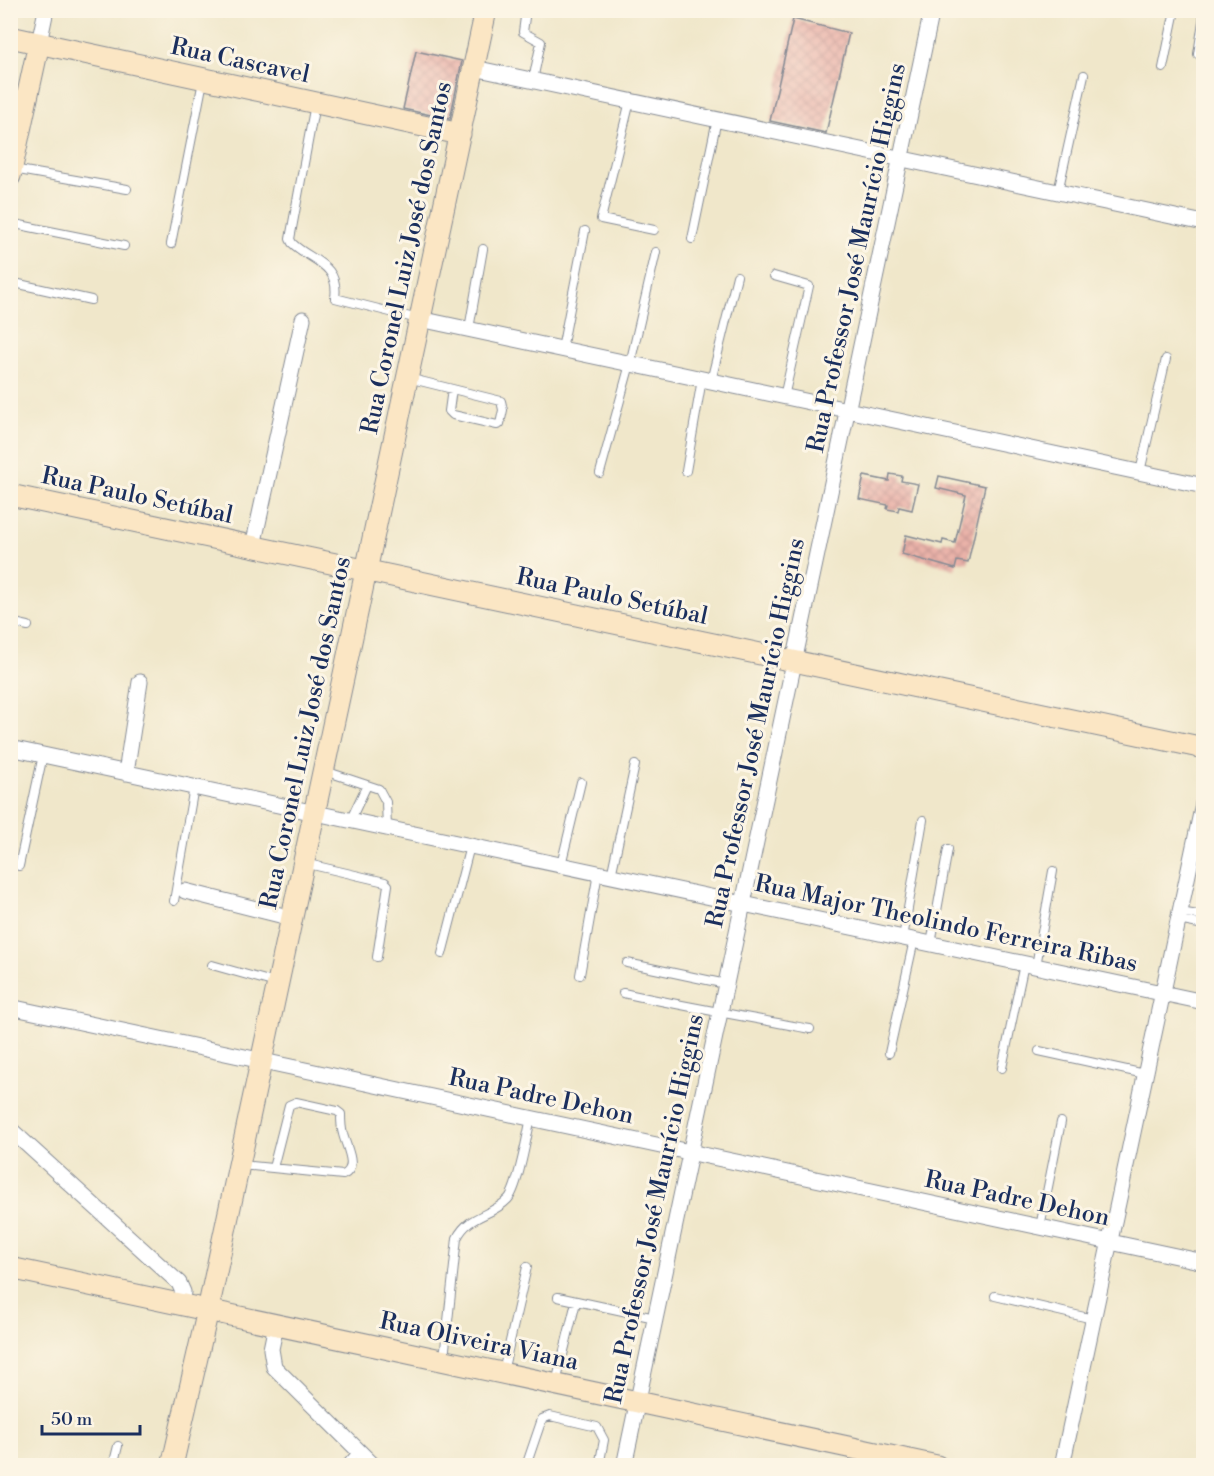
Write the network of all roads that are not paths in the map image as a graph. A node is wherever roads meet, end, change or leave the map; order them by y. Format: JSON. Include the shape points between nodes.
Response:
{"nodes":[{"id":1,"x":46,"y":10,"type":"edge"},
{"id":2,"x":486,"y":10,"type":"edge"},
{"id":3,"x":526,"y":10,"type":"edge"},
{"id":4,"x":932,"y":10,"type":"edge"},
{"id":5,"x":1175,"y":10,"type":"edge"},
{"id":6,"x":1203,"y":15,"type":"edge"},
{"id":7,"x":10,"y":38,"type":"edge"},
{"id":8,"x":39,"y":44,"type":"junction"},
{"id":9,"x":1198,"y":54,"type":"dead end"},
{"id":10,"x":474,"y":68,"type":"junction"},
{"id":11,"x":1162,"y":68,"type":"dead end"},
{"id":12,"x":1084,"y":75,"type":"dead end"},
{"id":13,"x":203,"y":79,"type":"junction"},
{"id":14,"x":533,"y":80,"type":"junction"},
{"id":15,"x":630,"y":101,"type":"junction"},
{"id":16,"x":316,"y":103,"type":"junction"},
{"id":17,"x":717,"y":119,"type":"junction"},
{"id":18,"x":460,"y":134,"type":"junction"},
{"id":19,"x":901,"y":159,"type":"junction"},
{"id":20,"x":11,"y":172,"type":"edge"},
{"id":21,"x":127,"y":189,"type":"dead end"},
{"id":22,"x":1058,"y":192,"type":"junction"},
{"id":23,"x":10,"y":223,"type":"edge"},
{"id":24,"x":1203,"y":223,"type":"edge"},
{"id":25,"x":654,"y":230,"type":"dead end"},
{"id":26,"x":585,"y":231,"type":"dead end"},
{"id":27,"x":692,"y":239,"type":"dead end"},
{"id":28,"x":171,"y":244,"type":"dead end"},
{"id":29,"x":124,"y":246,"type":"dead end"},
{"id":30,"x":483,"y":249,"type":"dead end"},
{"id":31,"x":656,"y":252,"type":"dead end"},
{"id":32,"x":737,"y":276,"type":"dead end"},
{"id":33,"x":774,"y":276,"type":"dead end"},
{"id":34,"x":10,"y":282,"type":"edge"},
{"id":35,"x":91,"y":300,"type":"dead end"},
{"id":36,"x":303,"y":319,"type":"dead end"},
{"id":37,"x":420,"y":319,"type":"junction"},
{"id":38,"x":468,"y":329,"type":"junction"},
{"id":39,"x":562,"y":350,"type":"junction"},
{"id":40,"x":1166,"y":359,"type":"dead end"},
{"id":41,"x":630,"y":364,"type":"junction"},
{"id":42,"x":408,"y":378,"type":"junction"},
{"id":43,"x":706,"y":380,"type":"junction"},
{"id":44,"x":452,"y":389,"type":"junction"},
{"id":45,"x":784,"y":396,"type":"junction"},
{"id":46,"x":848,"y":410,"type":"junction"},
{"id":47,"x":686,"y":471,"type":"dead end"},
{"id":48,"x":1140,"y":472,"type":"junction"},
{"id":49,"x":600,"y":473,"type":"dead end"},
{"id":50,"x":1203,"y":486,"type":"edge"},
{"id":51,"x":10,"y":495,"type":"edge"},
{"id":52,"x":253,"y":546,"type":"junction"},
{"id":53,"x":366,"y":570,"type":"junction"},
{"id":54,"x":10,"y":622,"type":"edge"},
{"id":55,"x":28,"y":626,"type":"dead end"},
{"id":56,"x":794,"y":661,"type":"junction"},
{"id":57,"x":140,"y":682,"type":"dead end"},
{"id":58,"x":10,"y":748,"type":"edge"},
{"id":59,"x":1203,"y":748,"type":"edge"},
{"id":60,"x":43,"y":755,"type":"junction"},
{"id":61,"x":635,"y":765,"type":"dead end"},
{"id":62,"x":323,"y":771,"type":"junction"},
{"id":63,"x":126,"y":773,"type":"junction"},
{"id":64,"x":581,"y":782,"type":"dead end"},
{"id":65,"x":367,"y":785,"type":"junction"},
{"id":66,"x":194,"y":787,"type":"junction"},
{"id":67,"x":1203,"y":799,"type":"edge"},
{"id":68,"x":315,"y":813,"type":"junction"},
{"id":69,"x":350,"y":820,"type":"junction"},
{"id":70,"x":924,"y":820,"type":"dead end"},
{"id":71,"x":387,"y":828,"type":"junction"},
{"id":72,"x":470,"y":846,"type":"junction"},
{"id":73,"x":948,"y":849,"type":"dead end"},
{"id":74,"x":304,"y":863,"type":"junction"},
{"id":75,"x":561,"y":865,"type":"junction"},
{"id":76,"x":19,"y":866,"type":"dead end"},
{"id":77,"x":1053,"y":871,"type":"dead end"},
{"id":78,"x":604,"y":875,"type":"junction"},
{"id":79,"x":180,"y":896,"type":"joint"},
{"id":80,"x":743,"y":904,"type":"junction"},
{"id":81,"x":1179,"y":916,"type":"junction"},
{"id":82,"x":1203,"y":916,"type":"edge"},
{"id":83,"x":292,"y":918,"type":"junction"},
{"id":84,"x":1203,"y":925,"type":"edge"},
{"id":85,"x":908,"y":939,"type":"junction"},
{"id":86,"x":931,"y":944,"type":"junction"},
{"id":87,"x":442,"y":954,"type":"dead end"},
{"id":88,"x":378,"y":957,"type":"dead end"},
{"id":89,"x":627,"y":963,"type":"dead end"},
{"id":90,"x":212,"y":965,"type":"dead end"},
{"id":91,"x":1030,"y":965,"type":"junction"},
{"id":92,"x":580,"y":975,"type":"dead end"},
{"id":93,"x":278,"y":984,"type":"junction"},
{"id":94,"x":726,"y":984,"type":"junction"},
{"id":95,"x":623,"y":993,"type":"dead end"},
{"id":96,"x":1162,"y":993,"type":"junction"},
{"id":97,"x":1203,"y":1002,"type":"edge"},
{"id":98,"x":10,"y":1007,"type":"edge"},
{"id":99,"x":720,"y":1011,"type":"junction"},
{"id":100,"x":810,"y":1029,"type":"dead end"},
{"id":101,"x":1039,"y":1051,"type":"dead end"},
{"id":102,"x":889,"y":1053,"type":"dead end"},
{"id":103,"x":262,"y":1061,"type":"junction"},
{"id":104,"x":1002,"y":1068,"type":"dead end"},
{"id":105,"x":1145,"y":1074,"type":"junction"},
{"id":106,"x":531,"y":1118,"type":"junction"},
{"id":107,"x":1061,"y":1122,"type":"dead end"},
{"id":108,"x":10,"y":1129,"type":"edge"},
{"id":109,"x":690,"y":1152,"type":"junction"},
{"id":110,"x":239,"y":1165,"type":"junction"},
{"id":111,"x":273,"y":1168,"type":"junction"},
{"id":112,"x":1040,"y":1227,"type":"junction"},
{"id":113,"x":1110,"y":1242,"type":"junction"},
{"id":114,"x":1203,"y":1262,"type":"edge"},
{"id":115,"x":527,"y":1267,"type":"dead end"},
{"id":116,"x":10,"y":1268,"type":"edge"},
{"id":117,"x":994,"y":1296,"type":"dead end"},
{"id":118,"x":558,"y":1297,"type":"dead end"},
{"id":119,"x":576,"y":1302,"type":"junction"},
{"id":120,"x":182,"y":1305,"type":"junction"},
{"id":121,"x":208,"y":1310,"type":"junction"},
{"id":122,"x":655,"y":1318,"type":"junction"},
{"id":123,"x":1093,"y":1319,"type":"junction"},
{"id":124,"x":276,"y":1325,"type":"junction"},
{"id":125,"x":444,"y":1360,"type":"junction"},
{"id":126,"x":503,"y":1373,"type":"junction"},
{"id":127,"x":556,"y":1384,"type":"junction"},
{"id":128,"x":637,"y":1402,"type":"junction"},
{"id":129,"x":118,"y":1446,"type":"dead end"},
{"id":130,"x":358,"y":1451,"type":"junction"},
{"id":131,"x":113,"y":1466,"type":"edge"},
{"id":132,"x":172,"y":1466,"type":"edge"},
{"id":133,"x":345,"y":1466,"type":"edge"},
{"id":134,"x":374,"y":1466,"type":"edge"},
{"id":135,"x":526,"y":1466,"type":"edge"},
{"id":136,"x":599,"y":1466,"type":"edge"},
{"id":137,"x":624,"y":1466,"type":"edge"},
{"id":138,"x":937,"y":1466,"type":"edge"},
{"id":139,"x":1062,"y":1466,"type":"edge"}],
"edges":[{"from":1,"to":8,"type":"street"},
{"from":2,"to":10,"type":"main road","name":"Rua Coronel Luiz José dos Santos"},
{"from":3,"to":14,"type":"lane","via":[[523,32],[541,42]]},
{"from":4,"to":19,"type":"street","name":"Rua Professor José Maurício Higgins"},
{"from":5,"to":11,"type":"lane"},
{"from":6,"to":9,"type":"lane"},
{"from":7,"to":8,"type":"main road","name":"Rua Cascavel"},
{"from":8,"to":13,"type":"main road","name":"Rua Cascavel"},
{"from":8,"to":20,"type":"main road"},
{"from":10,"to":14,"type":"street"},
{"from":10,"to":18,"type":"main road","name":"Rua Coronel Luiz José dos Santos"},
{"from":12,"to":22,"type":"lane"},
{"from":13,"to":16,"type":"main road","name":"Rua Cascavel"},
{"from":13,"to":28,"type":"lane"},
{"from":14,"to":15,"type":"street"},
{"from":15,"to":17,"type":"street"},
{"from":15,"to":25,"type":"lane","via":[[601,219]]},
{"from":16,"to":18,"type":"main road","name":"Rua Cascavel"},
{"from":16,"to":37,"type":"lane","via":[[291,243],[327,269],[336,287],[335,298]]},
{"from":17,"to":19,"type":"street"},
{"from":17,"to":27,"type":"lane"},
{"from":18,"to":37,"type":"main road","name":"Rua Coronel Luiz José dos Santos"},
{"from":19,"to":22,"type":"street"},
{"from":19,"to":46,"type":"street","name":"Rua Professor José Maurício Higgins"},
{"from":20,"to":21,"type":"lane"},
{"from":22,"to":24,"type":"street"},
{"from":23,"to":29,"type":"lane"},
{"from":26,"to":39,"type":"lane"},
{"from":30,"to":38,"type":"lane"},
{"from":31,"to":41,"type":"lane"},
{"from":32,"to":43,"type":"lane"},
{"from":33,"to":45,"type":"lane","via":[[809,286]]},
{"from":34,"to":35,"type":"lane"},
{"from":36,"to":52,"type":"street"},
{"from":37,"to":38,"type":"street"},
{"from":37,"to":42,"type":"main road","name":"Rua Coronel Luiz José dos Santos"},
{"from":38,"to":39,"type":"street"},
{"from":39,"to":41,"type":"street"},
{"from":40,"to":48,"type":"lane"},
{"from":41,"to":43,"type":"street"},
{"from":41,"to":49,"type":"lane"},
{"from":42,"to":44,"type":"lane"},
{"from":42,"to":53,"type":"main road","name":"Rua Coronel Luiz José dos Santos"},
{"from":43,"to":45,"type":"street"},
{"from":43,"to":47,"type":"lane"},
{"from":44,"to":44,"type":"lane","via":[[501,401],[500,424],[450,413]]},
{"from":45,"to":46,"type":"street"},
{"from":46,"to":48,"type":"street"},
{"from":46,"to":56,"type":"street","name":"Rua Professor José Maurício Higgins"},
{"from":48,"to":50,"type":"street"},
{"from":51,"to":52,"type":"main road","name":"Rua Paulo Setúbal"},
{"from":52,"to":53,"type":"main road","name":"Rua Paulo Setúbal"},
{"from":53,"to":56,"type":"main road","name":"Rua Paulo Setúbal"},
{"from":53,"to":62,"type":"main road","name":"Rua Coronel Luiz José dos Santos"},
{"from":54,"to":55,"type":"lane"},
{"from":56,"to":59,"type":"main road","name":"Rua Paulo Setúbal"},
{"from":56,"to":80,"type":"street","name":"Rua Professor José Maurício Higgins"},
{"from":57,"to":63,"type":"street"},
{"from":58,"to":60,"type":"street","name":"Rua Major Theolindo Ferreira Ribas"},
{"from":60,"to":63,"type":"street","name":"Rua Major Theolindo Ferreira Ribas"},
{"from":60,"to":76,"type":"lane"},
{"from":61,"to":78,"type":"lane"},
{"from":62,"to":65,"type":"lane"},
{"from":62,"to":68,"type":"main road","name":"Rua Coronel Luiz José dos Santos"},
{"from":63,"to":66,"type":"street","name":"Rua Major Theolindo Ferreira Ribas"},
{"from":64,"to":75,"type":"lane"},
{"from":65,"to":69,"type":"lane"},
{"from":65,"to":71,"type":"lane","via":[[383,795]]},
{"from":66,"to":68,"type":"street","name":"Rua Major Theolindo Ferreira Ribas"},
{"from":66,"to":79,"type":"lane"},
{"from":67,"to":81,"type":"street"},
{"from":68,"to":69,"type":"street","name":"Rua Major Theolindo Ferreira Ribas"},
{"from":68,"to":74,"type":"main road","name":"Rua Coronel Luiz José dos Santos"},
{"from":69,"to":71,"type":"street","name":"Rua Major Theolindo Ferreira Ribas"},
{"from":70,"to":85,"type":"lane"},
{"from":71,"to":72,"type":"street","name":"Rua Major Theolindo Ferreira Ribas"},
{"from":72,"to":75,"type":"street","name":"Rua Major Theolindo Ferreira Ribas"},
{"from":72,"to":87,"type":"lane"},
{"from":73,"to":86,"type":"lane"},
{"from":74,"to":83,"type":"main road","name":"Rua Coronel Luiz José dos Santos"},
{"from":74,"to":88,"type":"lane","via":[[388,885]]},
{"from":75,"to":78,"type":"street","name":"Rua Major Theolindo Ferreira Ribas"},
{"from":77,"to":91,"type":"lane"},
{"from":78,"to":80,"type":"street","name":"Rua Major Theolindo Ferreira Ribas"},
{"from":78,"to":92,"type":"lane"},
{"from":79,"to":83,"type":"street"},
{"from":80,"to":85,"type":"street","name":"Rua Major Theolindo Ferreira Ribas"},
{"from":80,"to":94,"type":"street","name":"Rua Professor José Maurício Higgins"},
{"from":81,"to":82,"type":"lane"},
{"from":81,"to":84,"type":"lane"},
{"from":81,"to":96,"type":"street"},
{"from":83,"to":93,"type":"main road","name":"Rua Coronel Luiz José dos Santos"},
{"from":85,"to":86,"type":"street","name":"Rua Major Theolindo Ferreira Ribas"},
{"from":85,"to":102,"type":"lane"},
{"from":86,"to":91,"type":"street","name":"Rua Major Theolindo Ferreira Ribas"},
{"from":89,"to":94,"type":"lane"},
{"from":90,"to":93,"type":"lane"},
{"from":91,"to":96,"type":"street","name":"Rua Major Theolindo Ferreira Ribas"},
{"from":91,"to":104,"type":"lane"},
{"from":93,"to":103,"type":"main road","name":"Rua Coronel Luiz José dos Santos"},
{"from":94,"to":99,"type":"street","name":"Rua Professor José Maurício Higgins"},
{"from":95,"to":99,"type":"lane"},
{"from":96,"to":97,"type":"street","name":"Rua Major Theolindo Ferreira Ribas"},
{"from":96,"to":105,"type":"street"},
{"from":98,"to":103,"type":"street","name":"Rua Padre Dehon"},
{"from":99,"to":100,"type":"lane"},
{"from":99,"to":109,"type":"street","name":"Rua Professor José Maurício Higgins"},
{"from":101,"to":105,"type":"lane"},
{"from":103,"to":106,"type":"street","name":"Rua Padre Dehon"},
{"from":103,"to":110,"type":"main road","name":"Rua Coronel Luiz José dos Santos"},
{"from":105,"to":113,"type":"street"},
{"from":106,"to":109,"type":"street","name":"Rua Padre Dehon"},
{"from":106,"to":125,"type":"lane","via":[[511,1197],[462,1227],[457,1238]]},
{"from":107,"to":112,"type":"lane"},
{"from":108,"to":120,"type":"street","via":[[179,1283]]},
{"from":109,"to":112,"type":"street","name":"Rua Padre Dehon"},
{"from":109,"to":122,"type":"street","name":"Rua Professor José Maurício Higgins"},
{"from":110,"to":111,"type":"lane"},
{"from":110,"to":121,"type":"main road","name":"Rua Coronel Luiz José dos Santos"},
{"from":111,"to":111,"type":"lane","via":[[348,1173],[350,1156],[342,1133],[341,1114],[296,1102],[289,1104]]},
{"from":112,"to":113,"type":"street","name":"Rua Padre Dehon"},
{"from":113,"to":114,"type":"street","name":"Rua Padre Dehon"},
{"from":113,"to":123,"type":"street"},
{"from":115,"to":126,"type":"lane"},
{"from":116,"to":120,"type":"main road","name":"Rua Oliveira Viana"},
{"from":117,"to":123,"type":"lane"},
{"from":118,"to":119,"type":"lane"},
{"from":119,"to":122,"type":"lane"},
{"from":119,"to":127,"type":"lane"},
{"from":120,"to":121,"type":"main road","name":"Rua Oliveira Viana"},
{"from":121,"to":124,"type":"main road","name":"Rua Oliveira Viana"},
{"from":121,"to":132,"type":"main road","name":"Rua Coronel Luiz José dos Santos"},
{"from":122,"to":128,"type":"street","name":"Rua Professor José Maurício Higgins"},
{"from":123,"to":139,"type":"street"},
{"from":124,"to":125,"type":"main road","name":"Rua Oliveira Viana"},
{"from":124,"to":130,"type":"street","via":[[271,1349],[274,1367]]},
{"from":125,"to":126,"type":"main road","name":"Rua Oliveira Viana"},
{"from":126,"to":127,"type":"main road","name":"Rua Oliveira Viana"},
{"from":127,"to":128,"type":"main road","name":"Rua Oliveira Viana"},
{"from":128,"to":137,"type":"street","name":"Rua Professor José Maurício Higgins"},
{"from":128,"to":138,"type":"main road","name":"Rua Oliveira Viana"},
{"from":129,"to":131,"type":"lane"},
{"from":130,"to":133,"type":"lane"},
{"from":130,"to":134,"type":"street"},
{"from":135,"to":136,"type":"lane","via":[[537,1427],[550,1416],[597,1427],[604,1440]]}]}
